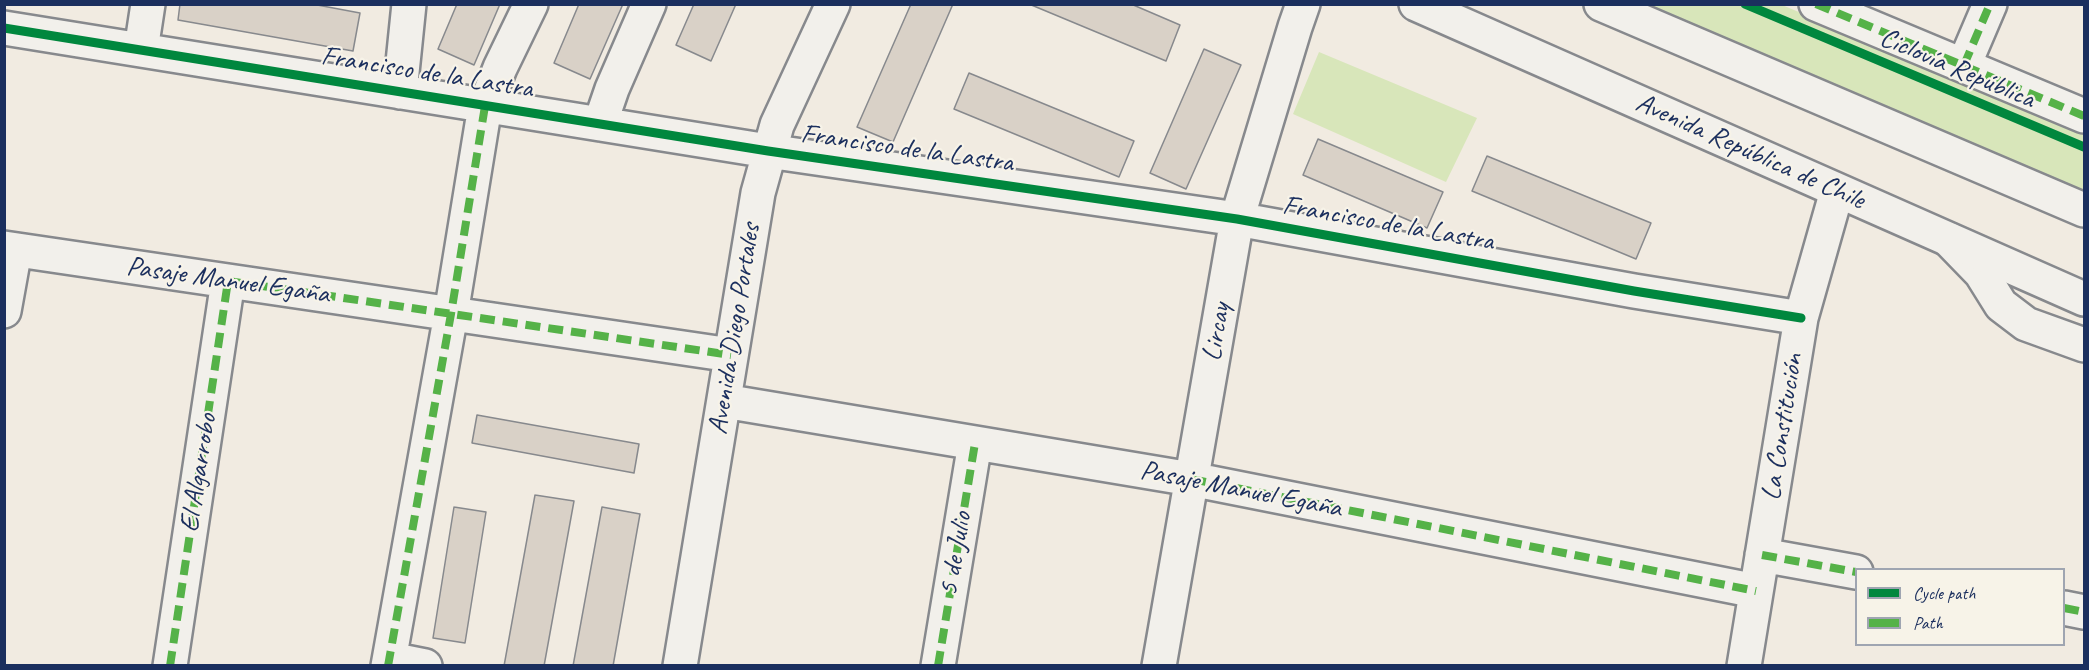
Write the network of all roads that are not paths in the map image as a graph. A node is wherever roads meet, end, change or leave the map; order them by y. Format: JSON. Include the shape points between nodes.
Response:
{"nodes":[{"id":1,"x":148,"y":4,"type":"edge"},
{"id":2,"x":409,"y":4,"type":"edge"},
{"id":3,"x":531,"y":4,"type":"edge"},
{"id":4,"x":649,"y":4,"type":"edge"},
{"id":5,"x":833,"y":4,"type":"edge"},
{"id":6,"x":1303,"y":4,"type":"edge"},
{"id":7,"x":1600,"y":4,"type":"edge"},
{"id":8,"x":1816,"y":4,"type":"edge"},
{"id":9,"x":1990,"y":4,"type":"edge"},
{"id":10,"x":1432,"y":8,"type":"edge"},
{"id":11,"x":4,"y":28,"type":"edge"},
{"id":12,"x":141,"y":50,"type":"junction"},
{"id":13,"x":1964,"y":65,"type":"junction"},
{"id":14,"x":400,"y":92,"type":"junction"},
{"id":15,"x":485,"y":106,"type":"junction"},
{"id":16,"x":2085,"y":116,"type":"edge"},
{"id":17,"x":600,"y":124,"type":"junction"},
{"id":18,"x":768,"y":151,"type":"junction"},
{"id":19,"x":1837,"y":191,"type":"junction"},
{"id":20,"x":2085,"y":210,"type":"edge"},
{"id":21,"x":1237,"y":219,"type":"junction"},
{"id":22,"x":1949,"y":240,"type":"junction"},
{"id":23,"x":10,"y":249,"type":"edge"},
{"id":24,"x":228,"y":281,"type":"junction"},
{"id":25,"x":2085,"y":299,"type":"edge"},
{"id":26,"x":4,"y":311,"type":"edge"},
{"id":27,"x":451,"y":314,"type":"junction"},
{"id":28,"x":1802,"y":318,"type":"junction"},
{"id":29,"x":2085,"y":345,"type":"edge"},
{"id":30,"x":731,"y":355,"type":"junction"},
{"id":31,"x":724,"y":401,"type":"junction"},
{"id":32,"x":975,"y":443,"type":"junction"},
{"id":33,"x":1191,"y":478,"type":"junction"},
{"id":34,"x":1762,"y":555,"type":"junction"},
{"id":35,"x":1855,"y":572,"type":"edge"},
{"id":36,"x":1756,"y":591,"type":"junction"},
{"id":37,"x":2065,"y":608,"type":"edge"},
{"id":38,"x":2085,"y":612,"type":"edge"},
{"id":39,"x":389,"y":662,"type":"edge"},
{"id":40,"x":170,"y":666,"type":"edge"},
{"id":41,"x":425,"y":666,"type":"edge"},
{"id":42,"x":680,"y":666,"type":"edge"},
{"id":43,"x":938,"y":666,"type":"edge"},
{"id":44,"x":1159,"y":666,"type":"edge"},
{"id":45,"x":1744,"y":666,"type":"edge"}],
"edges":[{"from":1,"to":12,"type":"street"},
{"from":2,"to":14,"type":"street"},
{"from":3,"to":15,"type":"street"},
{"from":4,"to":17,"type":"street"},
{"from":5,"to":18,"type":"street","name":"Avenida Diego Portales","via":[[787,100]]},
{"from":6,"to":21,"type":"street","name":"Lircay"},
{"from":7,"to":20,"type":"street"},
{"from":8,"to":13,"type":"street"},
{"from":9,"to":13,"type":"street"},
{"from":10,"to":19,"type":"street","name":"Avenida República de Chile"},
{"from":11,"to":12,"type":"street","name":"Francisco de la Lastra"},
{"from":12,"to":14,"type":"street","name":"Francisco de la Lastra"},
{"from":13,"to":16,"type":"street"},
{"from":14,"to":15,"type":"street","name":"Francisco de la Lastra"},
{"from":15,"to":17,"type":"street","name":"Francisco de la Lastra"},
{"from":15,"to":27,"type":"street"},
{"from":17,"to":18,"type":"street","name":"Francisco de la Lastra"},
{"from":18,"to":21,"type":"street","name":"Francisco de la Lastra"},
{"from":18,"to":30,"type":"street","name":"Avenida Diego Portales"},
{"from":19,"to":22,"type":"street","name":"Avenida República de Chile"},
{"from":19,"to":28,"type":"street","name":"La Constitución"},
{"from":21,"to":28,"type":"street","name":"Francisco de la Lastra"},
{"from":21,"to":33,"type":"street","name":"Lircay"},
{"from":22,"to":25,"type":"street","name":"Avenida República de Chile"},
{"from":22,"to":29,"type":"street","via":[[1981,273],[2001,304],[2026,324]]},
{"from":23,"to":24,"type":"street","name":"Pasaje Manuel Egaña"},
{"from":23,"to":26,"type":"street"},
{"from":24,"to":27,"type":"street","name":"Pasaje Manuel Egaña"},
{"from":24,"to":40,"type":"street","name":"El Algarrobo"},
{"from":27,"to":30,"type":"street","name":"Pasaje Manuel Egaña"},
{"from":27,"to":39,"type":"street"},
{"from":28,"to":34,"type":"street","name":"La Constitución"},
{"from":30,"to":31,"type":"street","name":"Avenida Diego Portales"},
{"from":31,"to":32,"type":"street","name":"Pasaje Manuel Egaña"},
{"from":31,"to":42,"type":"street","name":"Avenida Diego Portales"},
{"from":32,"to":33,"type":"street","name":"Pasaje Manuel Egaña"},
{"from":32,"to":43,"type":"street","name":"5 de Julio"},
{"from":33,"to":36,"type":"street","name":"Pasaje Manuel Egaña"},
{"from":33,"to":44,"type":"street","name":"Lircay"},
{"from":34,"to":35,"type":"street"},
{"from":34,"to":36,"type":"street","name":"La Constitución"},
{"from":36,"to":45,"type":"street","name":"La Constitución"},
{"from":37,"to":38,"type":"street"},
{"from":39,"to":41,"type":"street"}]}
